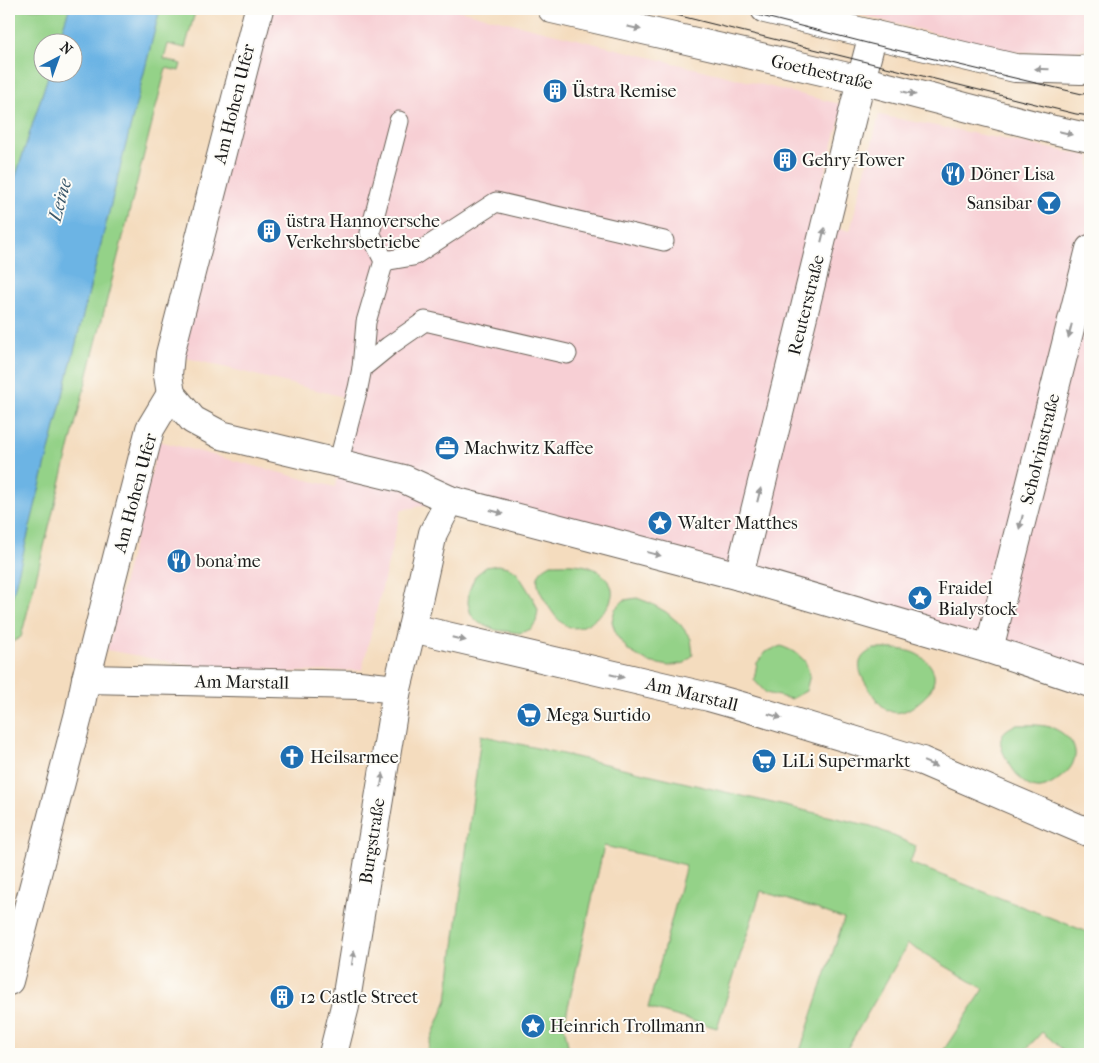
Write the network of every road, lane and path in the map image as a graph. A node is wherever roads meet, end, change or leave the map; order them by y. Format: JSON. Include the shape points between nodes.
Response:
{"nodes":[{"id":1,"x":259,"y":9,"type":"edge"},
{"id":2,"x":552,"y":9,"type":"edge"},
{"id":3,"x":764,"y":9,"type":"edge"},
{"id":4,"x":873,"y":34,"type":"junction"},
{"id":5,"x":1090,"y":68,"type":"edge"},
{"id":6,"x":861,"y":80,"type":"junction"},
{"id":7,"x":399,"y":121,"type":"dead end"},
{"id":8,"x":1090,"y":138,"type":"edge"},
{"id":9,"x":664,"y":241,"type":"dead end"},
{"id":10,"x":1090,"y":249,"type":"edge"},
{"id":11,"x":384,"y":261,"type":"junction"},
{"id":12,"x":567,"y":354,"type":"dead end"},
{"id":13,"x":362,"y":368,"type":"junction"},
{"id":14,"x":171,"y":394,"type":"junction"},
{"id":15,"x":338,"y":464,"type":"junction"},
{"id":16,"x":450,"y":500,"type":"junction"},
{"id":17,"x":739,"y":576,"type":"junction"},
{"id":18,"x":412,"y":628,"type":"junction"},
{"id":19,"x":989,"y":649,"type":"junction"},
{"id":20,"x":86,"y":679,"type":"junction"},
{"id":21,"x":1090,"y":683,"type":"edge"},
{"id":22,"x":397,"y":689,"type":"junction"},
{"id":23,"x":1090,"y":833,"type":"edge"},
{"id":24,"x":9,"y":981,"type":"edge"},
{"id":25,"x":333,"y":1054,"type":"edge"}],
"edges":[{"from":1,"to":14,"type":"street","name":"Am Hohen Ufer","via":[[170,354],[168,375]]},
{"from":2,"to":6,"type":"street","name":"Goethestraße","one_way":true},
{"from":3,"to":4,"type":"street"},
{"from":5,"to":4,"type":"street","one_way":true,"via":[[1015,68]]},
{"from":4,"to":6,"type":"street","name":"Reuterstraße"},
{"from":6,"to":8,"type":"street","name":"Goethestraße","one_way":true},
{"from":17,"to":6,"type":"street","name":"Reuterstraße","one_way":true},
{"from":7,"to":11,"type":"lane","via":[[370,233]]},
{"from":9,"to":11,"type":"lane","via":[[496,202],[414,256]]},
{"from":10,"to":19,"type":"street","name":"Scholvinstraße","one_way":true},
{"from":11,"to":13,"type":"lane","via":[[366,322]]},
{"from":12,"to":13,"type":"lane","via":[[425,321]]},
{"from":13,"to":15,"type":"lane"},
{"from":14,"to":15,"type":"street","via":[[193,420],[221,435]]},
{"from":14,"to":20,"type":"street","name":"Am Hohen Ufer","via":[[150,429]]},
{"from":15,"to":16,"type":"street","via":[[404,479]]},
{"from":16,"to":17,"type":"street","one_way":true},
{"from":16,"to":18,"type":"street","via":[[432,533]]},
{"from":17,"to":19,"type":"street"},
{"from":18,"to":22,"type":"street","name":"Burgstraße"},
{"from":18,"to":23,"type":"street","name":"Am Marstall","one_way":true,"via":[[748,708],[922,761]]},
{"from":19,"to":21,"type":"street"},
{"from":20,"to":22,"type":"street","name":"Am Marstall","via":[[359,685]]},
{"from":20,"to":24,"type":"street","name":"Am Hohen Ufer"},
{"from":25,"to":22,"type":"street","name":"Burgstraße","one_way":true,"via":[[345,1006]]}]}
